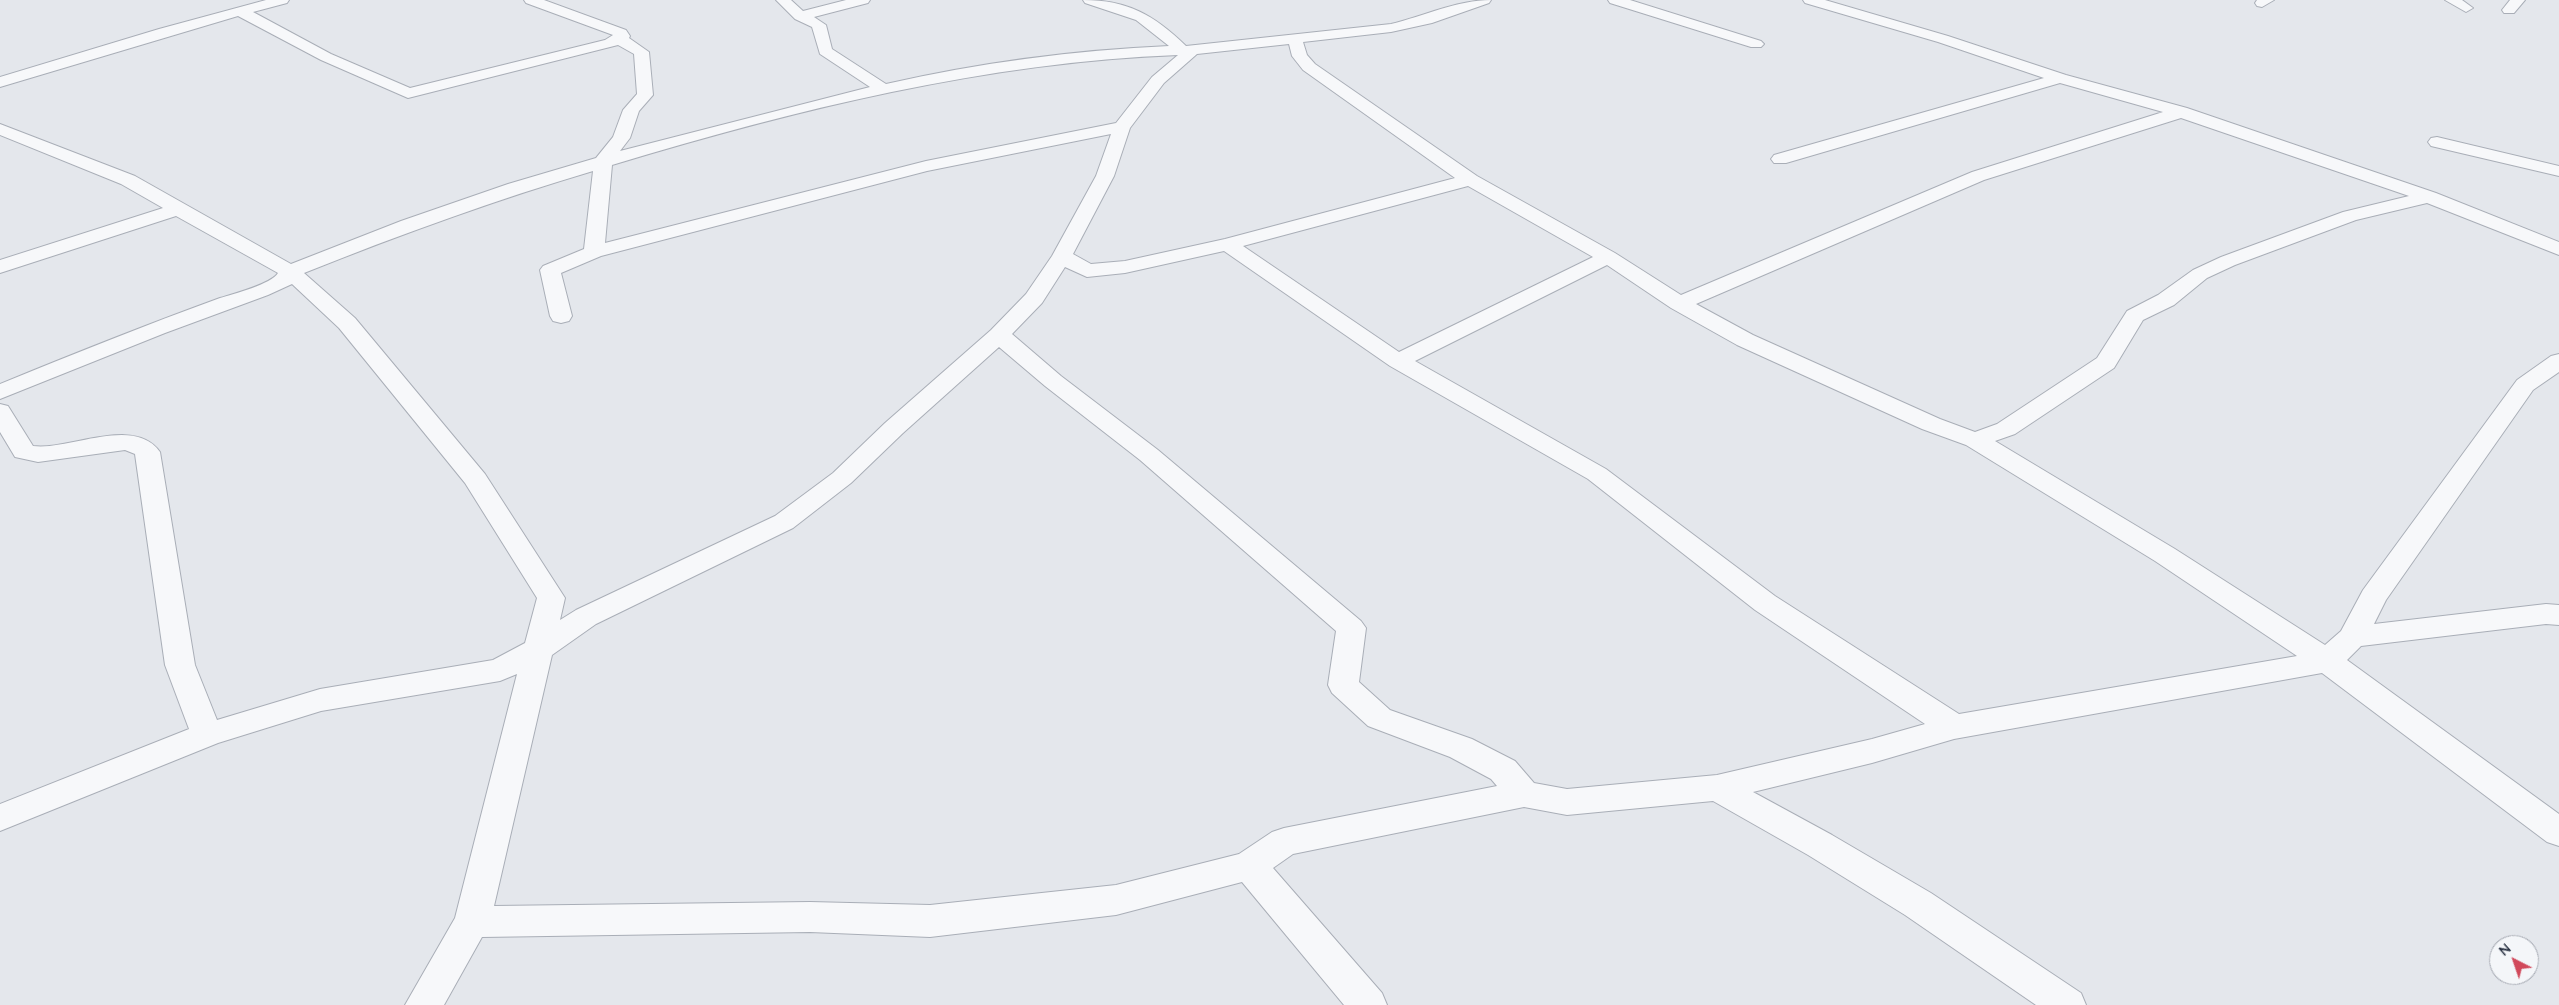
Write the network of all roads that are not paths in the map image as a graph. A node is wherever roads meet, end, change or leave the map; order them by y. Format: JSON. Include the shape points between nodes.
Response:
{"nodes":[{"id":1,"x":282,"y":0,"type":"edge"},
{"id":2,"x":531,"y":0,"type":"edge"},
{"id":3,"x":783,"y":0,"type":"edge"},
{"id":4,"x":863,"y":0,"type":"edge"},
{"id":5,"x":1090,"y":0,"type":"edge"},
{"id":6,"x":1484,"y":0,"type":"edge"},
{"id":7,"x":1615,"y":0,"type":"edge"},
{"id":8,"x":1810,"y":0,"type":"edge"},
{"id":9,"x":2452,"y":0,"type":"edge"},
{"id":10,"x":2466,"y":8,"type":"dead end"},
{"id":11,"x":239,"y":11,"type":"junction"},
{"id":12,"x":800,"y":16,"type":"junction"},
{"id":13,"x":620,"y":39,"type":"junction"},
{"id":14,"x":1295,"y":39,"type":"junction"},
{"id":15,"x":1756,"y":44,"type":"dead end"},
{"id":16,"x":1188,"y":50,"type":"junction"},
{"id":17,"x":2060,"y":78,"type":"junction"},
{"id":18,"x":0,"y":82,"type":"edge"},
{"id":19,"x":883,"y":89,"type":"junction"},
{"id":20,"x":2181,"y":112,"type":"junction"},
{"id":21,"x":1122,"y":127,"type":"junction"},
{"id":22,"x":0,"y":129,"type":"edge"},
{"id":23,"x":2437,"y":142,"type":"dead end"},
{"id":24,"x":1780,"y":159,"type":"dead end"},
{"id":25,"x":603,"y":161,"type":"junction"},
{"id":26,"x":2559,"y":171,"type":"edge"},
{"id":27,"x":1470,"y":180,"type":"junction"},
{"id":28,"x":2429,"y":197,"type":"junction"},
{"id":29,"x":178,"y":210,"type":"junction"},
{"id":30,"x":1227,"y":244,"type":"junction"},
{"id":31,"x":2559,"y":249,"type":"edge"},
{"id":32,"x":594,"y":252,"type":"junction"},
{"id":33,"x":1062,"y":256,"type":"junction"},
{"id":34,"x":1608,"y":257,"type":"junction"},
{"id":35,"x":0,"y":267,"type":"edge"},
{"id":36,"x":290,"y":271,"type":"junction"},
{"id":37,"x":1679,"y":303,"type":"junction"},
{"id":38,"x":561,"y":316,"type":"dead end"},
{"id":39,"x":999,"y":335,"type":"junction"},
{"id":40,"x":1398,"y":360,"type":"junction"},
{"id":41,"x":2559,"y":361,"type":"edge"},
{"id":42,"x":0,"y":392,"type":"edge"},
{"id":43,"x":0,"y":411,"type":"edge"},
{"id":44,"x":1975,"y":440,"type":"junction"},
{"id":45,"x":2559,"y":615,"type":"edge"},
{"id":46,"x":2354,"y":637,"type":"junction"},
{"id":47,"x":540,"y":649,"type":"junction"},
{"id":48,"x":2327,"y":661,"type":"junction"},
{"id":49,"x":1954,"y":727,"type":"junction"},
{"id":50,"x":207,"y":734,"type":"junction"},
{"id":51,"x":1718,"y":788,"type":"junction"},
{"id":52,"x":1524,"y":794,"type":"junction"},
{"id":53,"x":0,"y":818,"type":"edge"},
{"id":54,"x":2559,"y":832,"type":"edge"},
{"id":55,"x":1249,"y":866,"type":"junction"},
{"id":56,"x":472,"y":922,"type":"junction"},
{"id":57,"x":424,"y":1005,"type":"edge"},
{"id":58,"x":1368,"y":1005,"type":"edge"},
{"id":59,"x":2067,"y":1005,"type":"edge"}],
"edges":[{"from":1,"to":11,"type":"street"},
{"from":2,"to":13,"type":"street","via":[[621,33]]},
{"from":3,"to":12,"type":"street"},
{"from":4,"to":12,"type":"street"},
{"from":5,"to":16,"type":"street","via":[[1131,10],[1157,25]]},
{"from":6,"to":14,"type":"street","via":[[1399,27]]},
{"from":7,"to":15,"type":"street"},
{"from":8,"to":17,"type":"street"},
{"from":9,"to":10,"type":"street"},
{"from":11,"to":13,"type":"street","via":[[326,57],[408,93]]},
{"from":11,"to":18,"type":"street"},
{"from":12,"to":19,"type":"street","via":[[819,25],[825,51]]},
{"from":13,"to":25,"type":"street","via":[[641,52],[645,95],[631,110],[621,138]]},
{"from":14,"to":16,"type":"street"},
{"from":14,"to":27,"type":"street","via":[[1300,56],[1309,67]]},
{"from":16,"to":19,"type":"street","via":[[1107,53],[933,78]]},
{"from":16,"to":21,"type":"street","via":[[1158,80]]},
{"from":17,"to":20,"type":"street"},
{"from":17,"to":24,"type":"street"},
{"from":19,"to":25,"type":"street"},
{"from":20,"to":28,"type":"street"},
{"from":20,"to":37,"type":"street","via":[[1978,176]]},
{"from":21,"to":32,"type":"street","via":[[926,166]]},
{"from":21,"to":33,"type":"street","via":[[1105,176]]},
{"from":22,"to":29,"type":"street","via":[[128,180]]},
{"from":23,"to":26,"type":"street"},
{"from":25,"to":32,"type":"street"},
{"from":25,"to":36,"type":"street","via":[[408,225]]},
{"from":27,"to":30,"type":"street"},
{"from":27,"to":34,"type":"street"},
{"from":28,"to":31,"type":"street"},
{"from":28,"to":44,"type":"street","via":[[2350,216],[2200,274],[2166,300],[2135,316],[2106,362],[2006,429]]},
{"from":29,"to":35,"type":"street"},
{"from":29,"to":36,"type":"street"},
{"from":30,"to":33,"type":"street","via":[[1125,267],[1087,271]]},
{"from":30,"to":40,"type":"street"},
{"from":32,"to":38,"type":"street","via":[[550,270]]},
{"from":33,"to":39,"type":"street","via":[[1034,298]]},
{"from":34,"to":37,"type":"street"},
{"from":34,"to":40,"type":"street"},
{"from":36,"to":42,"type":"street","via":[[284,281],[261,291],[157,328]]},
{"from":36,"to":47,"type":"street","via":[[347,323],[476,479],[550,598]]},
{"from":37,"to":44,"type":"street","via":[[1745,340],[1931,424]]},
{"from":39,"to":47,"type":"street","via":[[842,478],[784,522],[586,617]]},
{"from":39,"to":52,"type":"street","via":[[1149,455],[1351,628],[1343,685],[1379,718],[1461,748],[1503,770]]},
{"from":40,"to":49,"type":"street","via":[[1597,474],[1765,603]]},
{"from":41,"to":46,"type":"street","via":[[2525,385],[2373,597]]},
{"from":43,"to":50,"type":"street","via":[[24,452],[38,454],[126,442],[147,452],[180,665]]},
{"from":44,"to":48,"type":"street","via":[[2165,555]]},
{"from":45,"to":46,"type":"street"},
{"from":46,"to":48,"type":"street"},
{"from":47,"to":50,"type":"street","via":[[500,670],[320,700]]},
{"from":47,"to":56,"type":"street","via":[[505,779]]},
{"from":48,"to":49,"type":"street"},
{"from":48,"to":54,"type":"street"},
{"from":49,"to":51,"type":"street","via":[[1872,751]]},
{"from":50,"to":53,"type":"street"},
{"from":51,"to":52,"type":"street","via":[[1567,802]]},
{"from":51,"to":59,"type":"street","via":[[1820,844],[1918,904]]},
{"from":52,"to":55,"type":"street","via":[[1284,842]]},
{"from":55,"to":56,"type":"street","via":[[1116,900],[930,921],[810,917]]},
{"from":55,"to":58,"type":"street"},
{"from":56,"to":57,"type":"street"}]}
